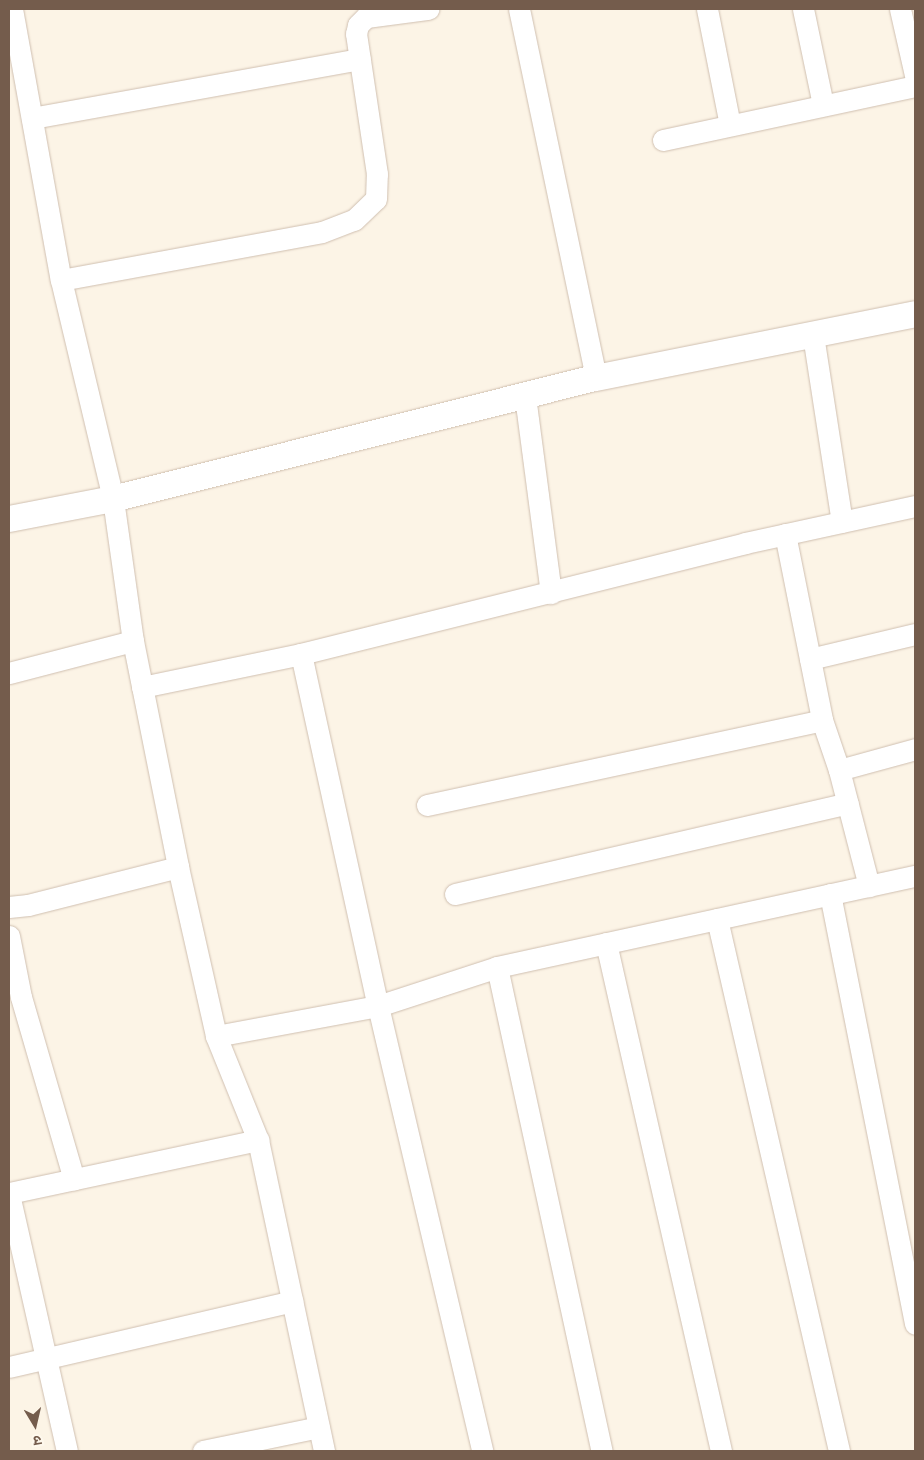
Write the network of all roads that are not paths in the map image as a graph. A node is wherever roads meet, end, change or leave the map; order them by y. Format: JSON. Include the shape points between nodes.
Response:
{"nodes":[{"id":1,"x":12,"y":9,"type":"edge"},
{"id":2,"x":428,"y":9,"type":"edge"},
{"id":3,"x":519,"y":9,"type":"edge"},
{"id":4,"x":707,"y":9,"type":"edge"},
{"id":5,"x":803,"y":9,"type":"edge"},
{"id":6,"x":900,"y":9,"type":"edge"},
{"id":7,"x":360,"y":59,"type":"junction"},
{"id":8,"x":915,"y":75,"type":"edge"},
{"id":9,"x":915,"y":86,"type":"edge"},
{"id":10,"x":823,"y":105,"type":"junction"},
{"id":11,"x":32,"y":118,"type":"junction"},
{"id":12,"x":730,"y":125,"type":"junction"},
{"id":13,"x":663,"y":140,"type":"dead end"},
{"id":14,"x":62,"y":280,"type":"junction"},
{"id":15,"x":915,"y":314,"type":"edge"},
{"id":16,"x":813,"y":335,"type":"junction"},
{"id":17,"x":596,"y":378,"type":"junction"},
{"id":18,"x":525,"y":396,"type":"junction"},
{"id":19,"x":113,"y":499,"type":"junction"},
{"id":20,"x":915,"y":506,"type":"edge"},
{"id":21,"x":9,"y":519,"type":"edge"},
{"id":22,"x":842,"y":522,"type":"junction"},
{"id":23,"x":786,"y":534,"type":"junction"},
{"id":24,"x":551,"y":593,"type":"junction"},
{"id":25,"x":915,"y":634,"type":"edge"},
{"id":26,"x":133,"y":641,"type":"junction"},
{"id":27,"x":301,"y":654,"type":"junction"},
{"id":28,"x":810,"y":659,"type":"junction"},
{"id":29,"x":9,"y":672,"type":"edge"},
{"id":30,"x":142,"y":687,"type":"junction"},
{"id":31,"x":822,"y":720,"type":"junction"},
{"id":32,"x":915,"y":749,"type":"edge"},
{"id":33,"x":840,"y":770,"type":"junction"},
{"id":34,"x":848,"y":803,"type":"junction"},
{"id":35,"x":427,"y":805,"type":"dead end"},
{"id":36,"x":178,"y":867,"type":"junction"},
{"id":37,"x":915,"y":876,"type":"edge"},
{"id":38,"x":869,"y":886,"type":"junction"},
{"id":39,"x":455,"y":894,"type":"dead end"},
{"id":40,"x":830,"y":894,"type":"junction"},
{"id":41,"x":9,"y":907,"type":"edge"},
{"id":42,"x":717,"y":919,"type":"junction"},
{"id":43,"x":9,"y":936,"type":"edge"},
{"id":44,"x":606,"y":942,"type":"junction"},
{"id":45,"x":497,"y":966,"type":"junction"},
{"id":46,"x":15,"y":998,"type":"edge"},
{"id":47,"x":378,"y":1006,"type":"junction"},
{"id":48,"x":216,"y":1036,"type":"junction"},
{"id":49,"x":258,"y":1140,"type":"junction"},
{"id":50,"x":74,"y":1179,"type":"junction"},
{"id":51,"x":9,"y":1193,"type":"edge"},
{"id":52,"x":907,"y":1242,"type":"edge"},
{"id":53,"x":292,"y":1301,"type":"junction"},
{"id":54,"x":915,"y":1324,"type":"edge"},
{"id":55,"x":44,"y":1360,"type":"junction"},
{"id":56,"x":9,"y":1367,"type":"edge"},
{"id":57,"x":319,"y":1427,"type":"junction"},
{"id":58,"x":67,"y":1451,"type":"edge"},
{"id":59,"x":203,"y":1451,"type":"edge"},
{"id":60,"x":324,"y":1451,"type":"edge"},
{"id":61,"x":482,"y":1451,"type":"edge"},
{"id":62,"x":602,"y":1451,"type":"edge"},
{"id":63,"x":721,"y":1451,"type":"edge"},
{"id":64,"x":839,"y":1451,"type":"edge"}],
"edges":[{"from":1,"to":11,"type":"street"},
{"from":2,"to":7,"type":"street","via":[[366,17],[358,25],[356,34]]},
{"from":3,"to":17,"type":"street"},
{"from":4,"to":12,"type":"street"},
{"from":5,"to":10,"type":"street"},
{"from":6,"to":8,"type":"street"},
{"from":7,"to":11,"type":"street"},
{"from":7,"to":14,"type":"street","via":[[377,182],[376,199],[354,220],[322,232]]},
{"from":9,"to":10,"type":"street"},
{"from":10,"to":12,"type":"street"},
{"from":11,"to":14,"type":"street"},
{"from":12,"to":13,"type":"street"},
{"from":14,"to":19,"type":"street"},
{"from":15,"to":16,"type":"street"},
{"from":16,"to":17,"type":"street"},
{"from":16,"to":22,"type":"street"},
{"from":17,"to":18,"type":"street"},
{"from":18,"to":19,"type":"street"},
{"from":18,"to":24,"type":"street"},
{"from":19,"to":21,"type":"street"},
{"from":19,"to":26,"type":"street"},
{"from":20,"to":22,"type":"street"},
{"from":22,"to":23,"type":"street"},
{"from":23,"to":24,"type":"street"},
{"from":23,"to":28,"type":"street"},
{"from":24,"to":27,"type":"street"},
{"from":25,"to":28,"type":"street"},
{"from":26,"to":29,"type":"street"},
{"from":26,"to":30,"type":"street"},
{"from":27,"to":30,"type":"street"},
{"from":27,"to":47,"type":"street"},
{"from":28,"to":31,"type":"street"},
{"from":30,"to":36,"type":"street"},
{"from":31,"to":33,"type":"street"},
{"from":31,"to":35,"type":"street"},
{"from":32,"to":33,"type":"street"},
{"from":33,"to":34,"type":"street"},
{"from":34,"to":38,"type":"street"},
{"from":34,"to":39,"type":"street"},
{"from":36,"to":41,"type":"street"},
{"from":36,"to":48,"type":"street"},
{"from":37,"to":38,"type":"street"},
{"from":38,"to":40,"type":"street"},
{"from":40,"to":42,"type":"street"},
{"from":40,"to":52,"type":"street"},
{"from":42,"to":44,"type":"street"},
{"from":42,"to":64,"type":"street"},
{"from":43,"to":46,"type":"street"},
{"from":44,"to":45,"type":"street"},
{"from":44,"to":63,"type":"street"},
{"from":45,"to":47,"type":"street"},
{"from":45,"to":62,"type":"street"},
{"from":46,"to":50,"type":"street"},
{"from":47,"to":48,"type":"street"},
{"from":47,"to":61,"type":"street"},
{"from":48,"to":49,"type":"street"},
{"from":49,"to":50,"type":"street"},
{"from":49,"to":53,"type":"street"},
{"from":50,"to":51,"type":"street"},
{"from":51,"to":55,"type":"street"},
{"from":52,"to":54,"type":"street"},
{"from":53,"to":55,"type":"street"},
{"from":53,"to":57,"type":"street"},
{"from":55,"to":56,"type":"street"},
{"from":55,"to":58,"type":"street"},
{"from":57,"to":59,"type":"street"},
{"from":57,"to":60,"type":"street"}]}
